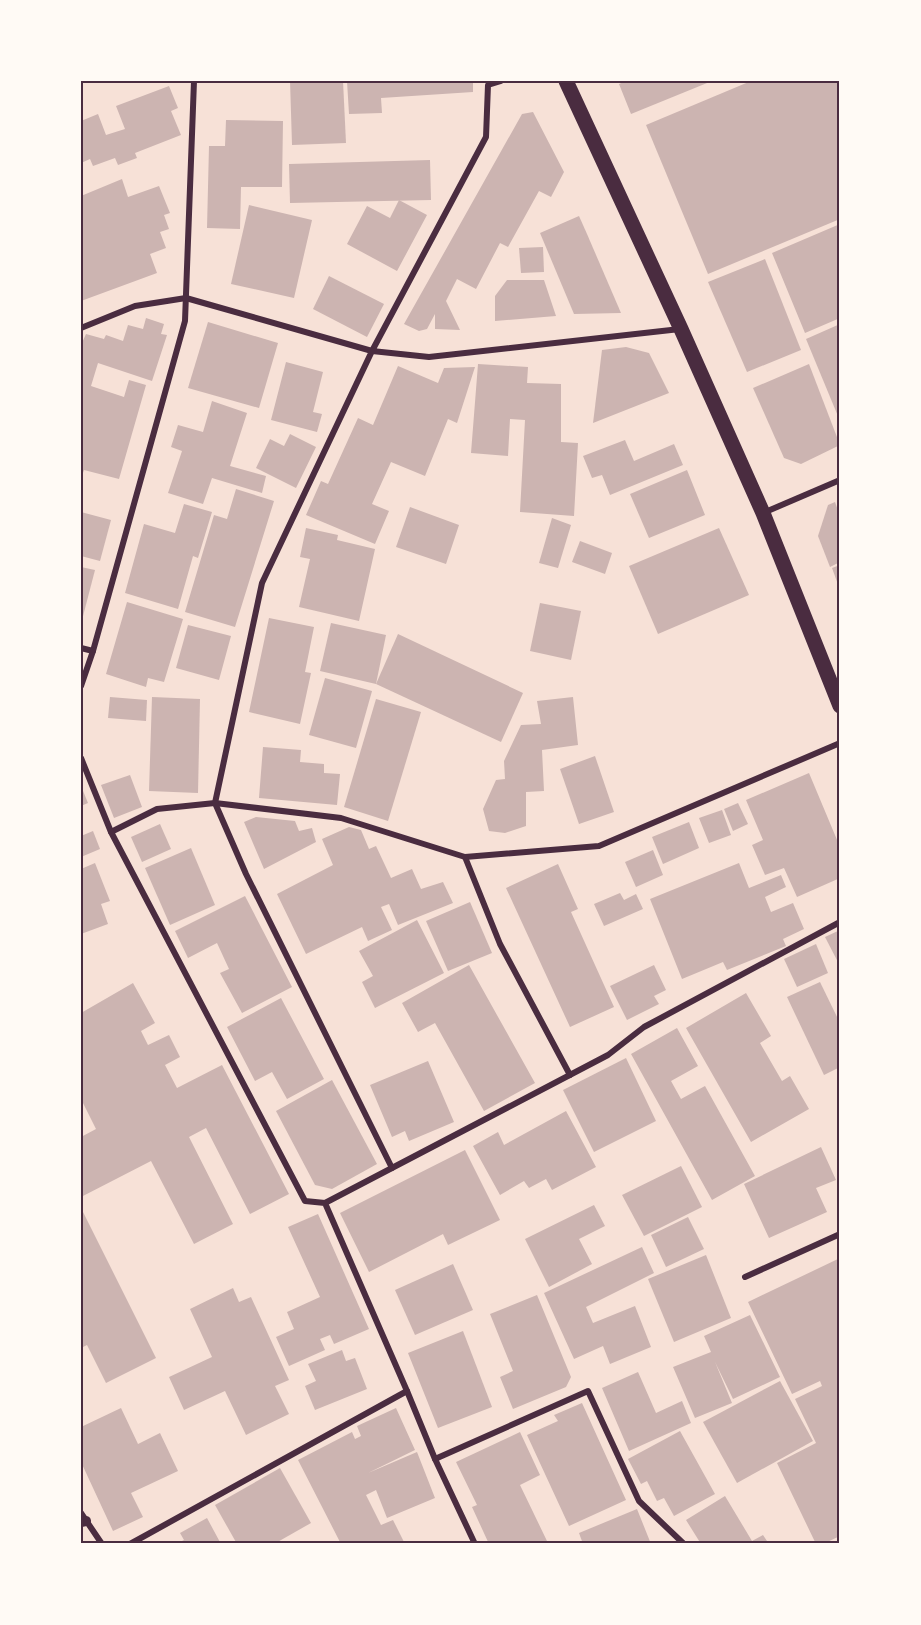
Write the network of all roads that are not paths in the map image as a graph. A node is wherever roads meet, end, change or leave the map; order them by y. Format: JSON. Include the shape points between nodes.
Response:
{"nodes":[{"id":1,"x":194,"y":81,"type":"edge"},
{"id":2,"x":501,"y":81,"type":"edge"},
{"id":3,"x":566,"y":81,"type":"edge"},
{"id":4,"x":186,"y":297,"type":"junction"},
{"id":5,"x":81,"y":328,"type":"edge"},
{"id":6,"x":681,"y":329,"type":"junction"},
{"id":7,"x":372,"y":351,"type":"junction"},
{"id":8,"x":840,"y":480,"type":"edge"},
{"id":9,"x":763,"y":513,"type":"junction"},
{"id":10,"x":81,"y":648,"type":"edge"},
{"id":11,"x":93,"y":651,"type":"junction"},
{"id":12,"x":81,"y":686,"type":"edge"},
{"id":13,"x":840,"y":706,"type":"edge"},
{"id":14,"x":840,"y":743,"type":"edge"},
{"id":15,"x":81,"y":758,"type":"edge"},
{"id":16,"x":215,"y":803,"type":"junction"},
{"id":17,"x":111,"y":832,"type":"junction"},
{"id":18,"x":465,"y":857,"type":"junction"},
{"id":19,"x":840,"y":922,"type":"edge"},
{"id":20,"x":570,"y":1075,"type":"junction"},
{"id":21,"x":392,"y":1168,"type":"junction"},
{"id":22,"x":325,"y":1203,"type":"junction"},
{"id":23,"x":840,"y":1234,"type":"edge"},
{"id":24,"x":745,"y":1276,"type":"dead end"},
{"id":25,"x":407,"y":1391,"type":"junction"},
{"id":26,"x":435,"y":1459,"type":"junction"},
{"id":27,"x":83,"y":1519,"type":"edge"},
{"id":28,"x":102,"y":1544,"type":"edge"},
{"id":29,"x":130,"y":1544,"type":"edge"},
{"id":30,"x":475,"y":1544,"type":"edge"},
{"id":31,"x":684,"y":1544,"type":"edge"}],
"edges":[{"from":1,"to":4,"type":"street"},
{"from":2,"to":7,"type":"street","via":[[488,85],[486,137]]},
{"from":3,"to":6,"type":"main road"},
{"from":4,"to":5,"type":"street","via":[[135,306]]},
{"from":4,"to":7,"type":"street"},
{"from":4,"to":11,"type":"street","via":[[185,321]]},
{"from":6,"to":7,"type":"street","via":[[429,357]]},
{"from":6,"to":9,"type":"main road"},
{"from":7,"to":16,"type":"street","via":[[262,583]]},
{"from":8,"to":9,"type":"street"},
{"from":9,"to":13,"type":"main road"},
{"from":10,"to":11,"type":"street"},
{"from":11,"to":12,"type":"street"},
{"from":14,"to":18,"type":"street","via":[[598,846]]},
{"from":15,"to":17,"type":"street"},
{"from":16,"to":17,"type":"street","via":[[156,809]]},
{"from":16,"to":18,"type":"street","via":[[341,818]]},
{"from":16,"to":21,"type":"street","via":[[246,874]]},
{"from":17,"to":22,"type":"street","via":[[305,1201]]},
{"from":18,"to":20,"type":"street","via":[[500,944]]},
{"from":19,"to":20,"type":"street","via":[[644,1027],[608,1055]]},
{"from":20,"to":21,"type":"street"},
{"from":21,"to":22,"type":"street"},
{"from":22,"to":25,"type":"street"},
{"from":23,"to":24,"type":"street"},
{"from":25,"to":26,"type":"street"},
{"from":25,"to":29,"type":"street"},
{"from":26,"to":30,"type":"street"},
{"from":26,"to":31,"type":"street","via":[[588,1391],[639,1501]]},
{"from":27,"to":28,"type":"street"}]}
